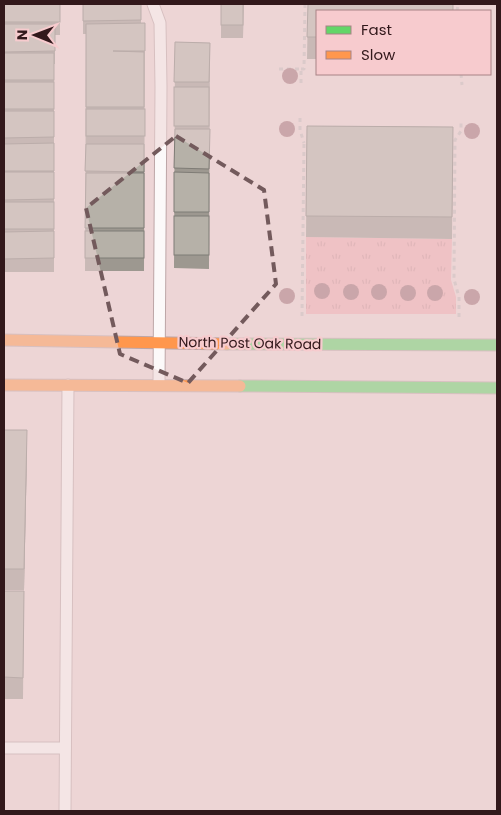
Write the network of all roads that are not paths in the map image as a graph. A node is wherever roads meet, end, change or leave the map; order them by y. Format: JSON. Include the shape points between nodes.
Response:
{"nodes":[{"id":1,"x":153,"y":4,"type":"edge"},
{"id":2,"x":4,"y":340,"type":"edge"},
{"id":3,"x":159,"y":342,"type":"junction"},
{"id":4,"x":497,"y":345,"type":"edge"},
{"id":5,"x":4,"y":385,"type":"edge"},
{"id":6,"x":68,"y":385,"type":"junction"},
{"id":7,"x":159,"y":386,"type":"junction"},
{"id":8,"x":497,"y":388,"type":"edge"},
{"id":9,"x":4,"y":748,"type":"edge"},
{"id":10,"x":66,"y":748,"type":"junction"},
{"id":11,"x":65,"y":811,"type":"edge"}],
"edges":[{"from":1,"to":3,"type":"lane","via":[[160,23],[161,78]]},
{"from":2,"to":3,"type":"main road","name":"North Post Oak Road"},
{"from":3,"to":4,"type":"main road","name":"North Post Oak Road"},
{"from":3,"to":7,"type":"lane"},
{"from":5,"to":6,"type":"main road"},
{"from":6,"to":7,"type":"main road"},
{"from":6,"to":10,"type":"lane"},
{"from":7,"to":8,"type":"main road"},
{"from":9,"to":10,"type":"lane"},
{"from":10,"to":11,"type":"lane"}]}
